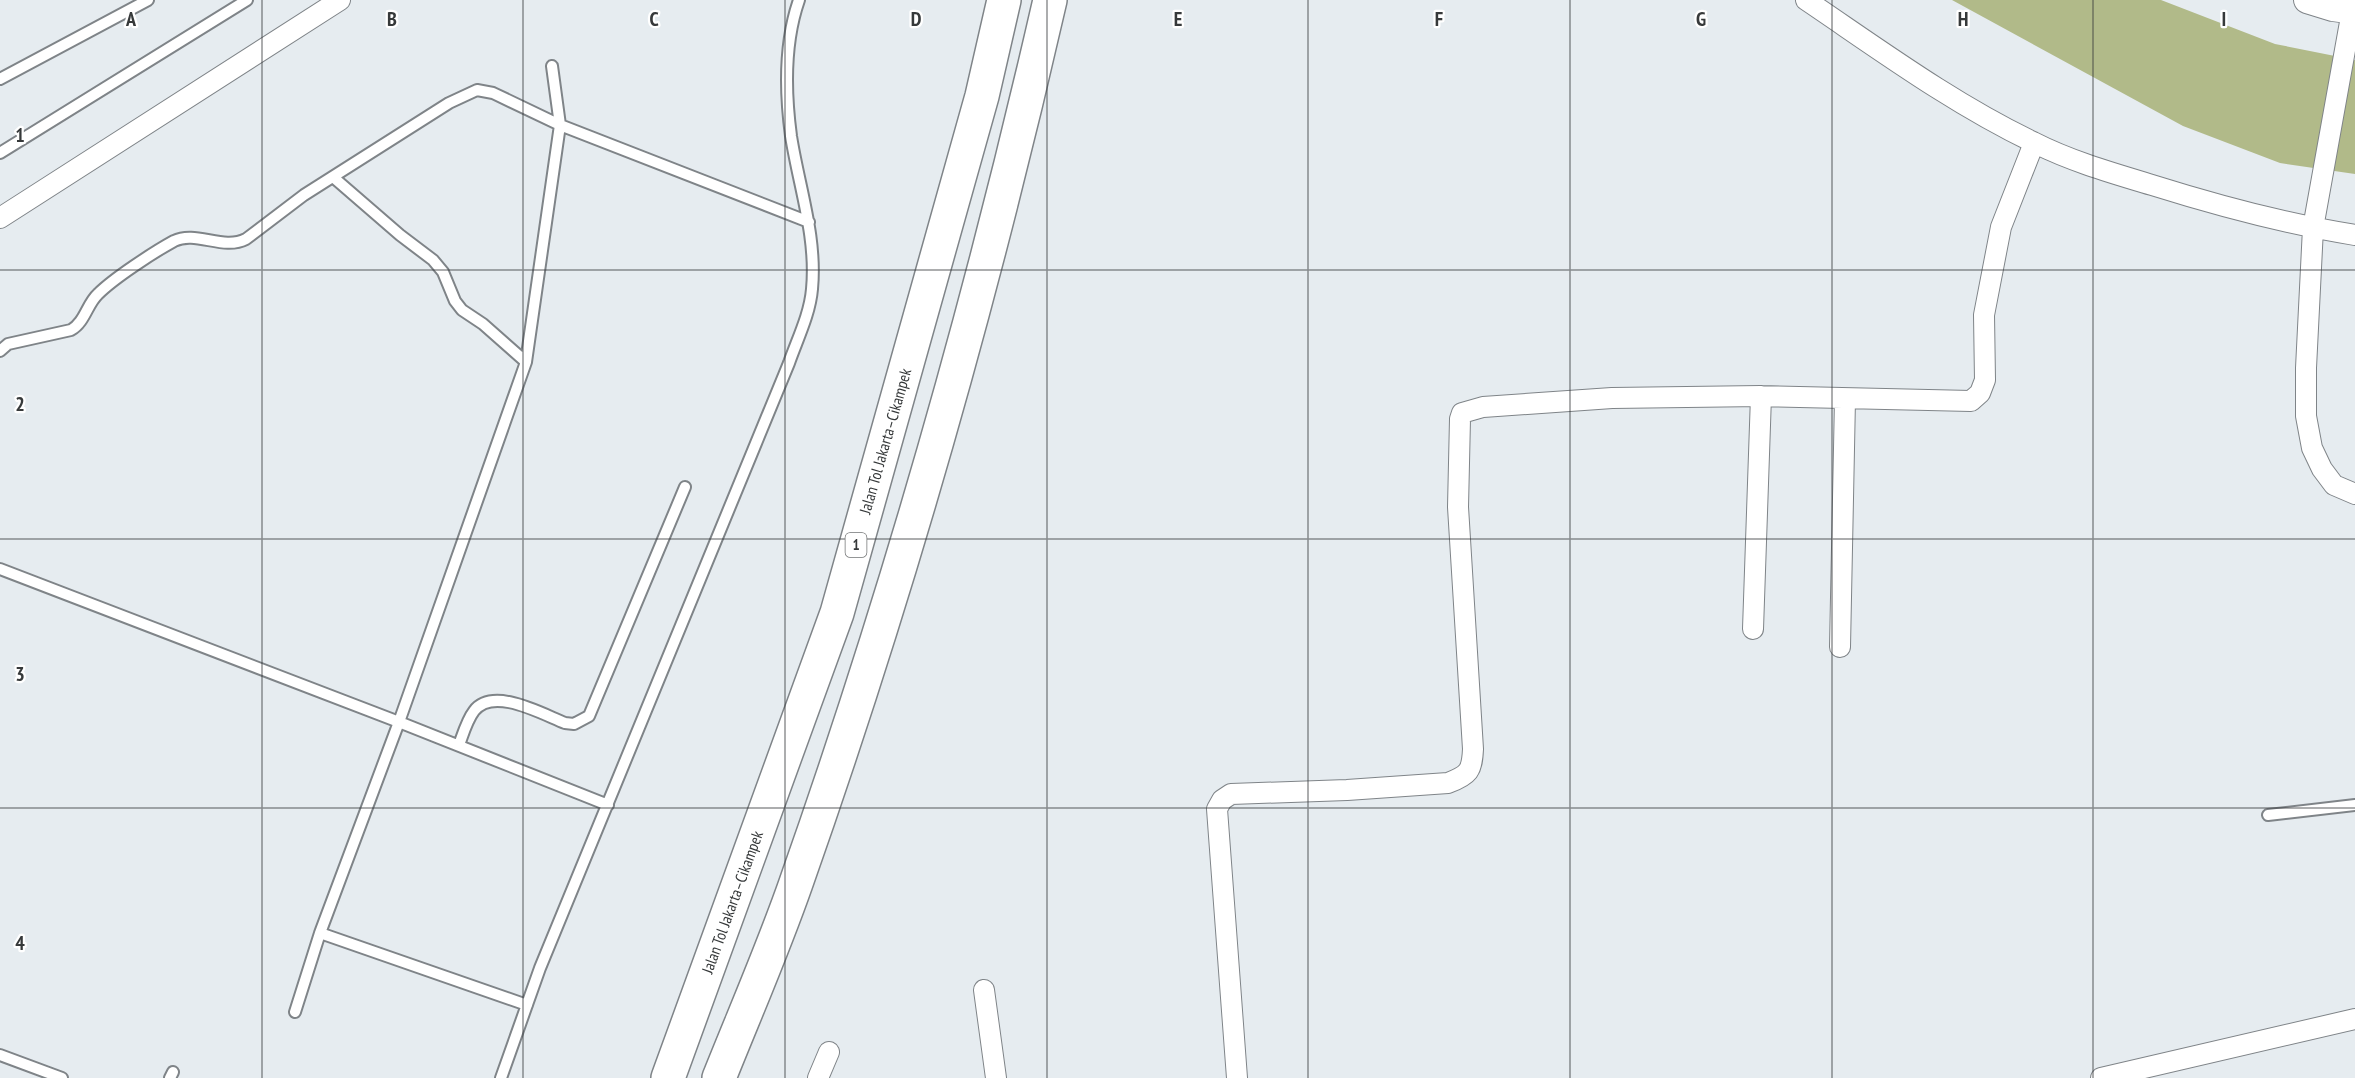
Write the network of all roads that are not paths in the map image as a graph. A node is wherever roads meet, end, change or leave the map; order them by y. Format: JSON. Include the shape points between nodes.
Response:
{"nodes":[{"id":1,"x":148,"y":0,"type":"edge"},
{"id":2,"x":247,"y":0,"type":"edge"},
{"id":3,"x":339,"y":0,"type":"edge"},
{"id":4,"x":799,"y":0,"type":"edge"},
{"id":5,"x":1004,"y":0,"type":"edge"},
{"id":6,"x":1050,"y":0,"type":"edge"},
{"id":7,"x":1806,"y":0,"type":"edge"},
{"id":8,"x":2307,"y":0,"type":"edge"},
{"id":9,"x":2346,"y":6,"type":"edge"},
{"id":10,"x":552,"y":66,"type":"dead end"},
{"id":11,"x":0,"y":79,"type":"edge"},
{"id":12,"x":560,"y":125,"type":"junction"},
{"id":13,"x":2034,"y":143,"type":"junction"},
{"id":14,"x":0,"y":153,"type":"edge"},
{"id":15,"x":333,"y":177,"type":"junction"},
{"id":16,"x":0,"y":218,"type":"edge"},
{"id":17,"x":809,"y":222,"type":"junction"},
{"id":18,"x":2313,"y":228,"type":"junction"},
{"id":19,"x":2355,"y":235,"type":"edge"},
{"id":20,"x":0,"y":351,"type":"edge"},
{"id":21,"x":526,"y":362,"type":"junction"},
{"id":22,"x":1761,"y":396,"type":"junction"},
{"id":23,"x":1845,"y":399,"type":"junction"},
{"id":24,"x":685,"y":487,"type":"dead end"},
{"id":25,"x":2355,"y":494,"type":"edge"},
{"id":26,"x":0,"y":569,"type":"edge"},
{"id":27,"x":1753,"y":628,"type":"dead end"},
{"id":28,"x":1840,"y":647,"type":"dead end"},
{"id":29,"x":399,"y":722,"type":"junction"},
{"id":30,"x":459,"y":745,"type":"junction"},
{"id":31,"x":608,"y":805,"type":"junction"},
{"id":32,"x":2355,"y":805,"type":"edge"},
{"id":33,"x":2268,"y":815,"type":"dead end"},
{"id":34,"x":320,"y":933,"type":"junction"},
{"id":35,"x":984,"y":990,"type":"dead end"},
{"id":36,"x":527,"y":1005,"type":"junction"},
{"id":37,"x":295,"y":1012,"type":"dead end"},
{"id":38,"x":2355,"y":1019,"type":"edge"},
{"id":39,"x":829,"y":1053,"type":"dead end"},
{"id":40,"x":0,"y":1055,"type":"edge"},
{"id":41,"x":62,"y":1078,"type":"edge"},
{"id":42,"x":501,"y":1078,"type":"edge"},
{"id":43,"x":668,"y":1078,"type":"edge"},
{"id":44,"x":719,"y":1078,"type":"edge"},
{"id":45,"x":818,"y":1078,"type":"edge"},
{"id":46,"x":996,"y":1078,"type":"edge"},
{"id":47,"x":1237,"y":1078,"type":"edge"},
{"id":48,"x":2101,"y":1078,"type":"edge"}],
"edges":[{"from":1,"to":11,"type":"lane"},
{"from":2,"to":14,"type":"lane"},
{"from":3,"to":16,"type":"street"},
{"from":4,"to":17,"type":"lane","via":[[791,30],[787,93],[791,136]]},
{"from":5,"to":43,"type":"highway","name":"Jalan Tol Jakarta–Cikampek","number":"1","via":[[982,96],[837,613]]},
{"from":6,"to":44,"type":"highway","via":[[990,245],[881,629],[796,885]]},
{"from":7,"to":13,"type":"street","via":[[1940,91]]},
{"from":8,"to":9,"type":"street"},
{"from":9,"to":18,"type":"street","via":[[2344,46]]},
{"from":10,"to":12,"type":"lane"},
{"from":12,"to":15,"type":"lane","via":[[493,93],[477,90],[448,102]]},
{"from":12,"to":17,"type":"lane"},
{"from":12,"to":21,"type":"lane"},
{"from":13,"to":18,"type":"street","via":[[2111,173],[2225,208]]},
{"from":13,"to":23,"type":"street","via":[[2001,227],[1990,276],[1984,315],[1985,380],[1980,393],[1971,401],[1959,402]]},
{"from":15,"to":20,"type":"lane","via":[[241,242],[188,237],[175,241],[96,295],[77,327],[8,344]]},
{"from":15,"to":21,"type":"lane","via":[[434,260],[462,310]]},
{"from":17,"to":31,"type":"lane","via":[[812,290],[806,314]]},
{"from":18,"to":19,"type":"street"},
{"from":18,"to":25,"type":"street","via":[[2306,416],[2312,448],[2322,469],[2334,485]]},
{"from":21,"to":29,"type":"lane"},
{"from":22,"to":23,"type":"street"},
{"from":22,"to":27,"type":"street"},
{"from":22,"to":47,"type":"street","via":[[1612,398],[1483,406],[1462,413],[1458,507],[1472,766],[1463,777],[1448,783],[1230,794],[1222,800],[1217,809]]},
{"from":23,"to":28,"type":"street"},
{"from":24,"to":30,"type":"lane","via":[[589,716],[574,724],[507,701],[490,701],[473,712]]},
{"from":26,"to":29,"type":"lane"},
{"from":29,"to":30,"type":"lane"},
{"from":29,"to":34,"type":"lane"},
{"from":30,"to":31,"type":"lane"},
{"from":31,"to":36,"type":"lane"},
{"from":32,"to":33,"type":"lane"},
{"from":34,"to":36,"type":"lane"},
{"from":34,"to":37,"type":"lane"},
{"from":35,"to":46,"type":"street"},
{"from":36,"to":42,"type":"lane"},
{"from":38,"to":48,"type":"street"},
{"from":39,"to":45,"type":"street"},
{"from":40,"to":41,"type":"lane"}]}
